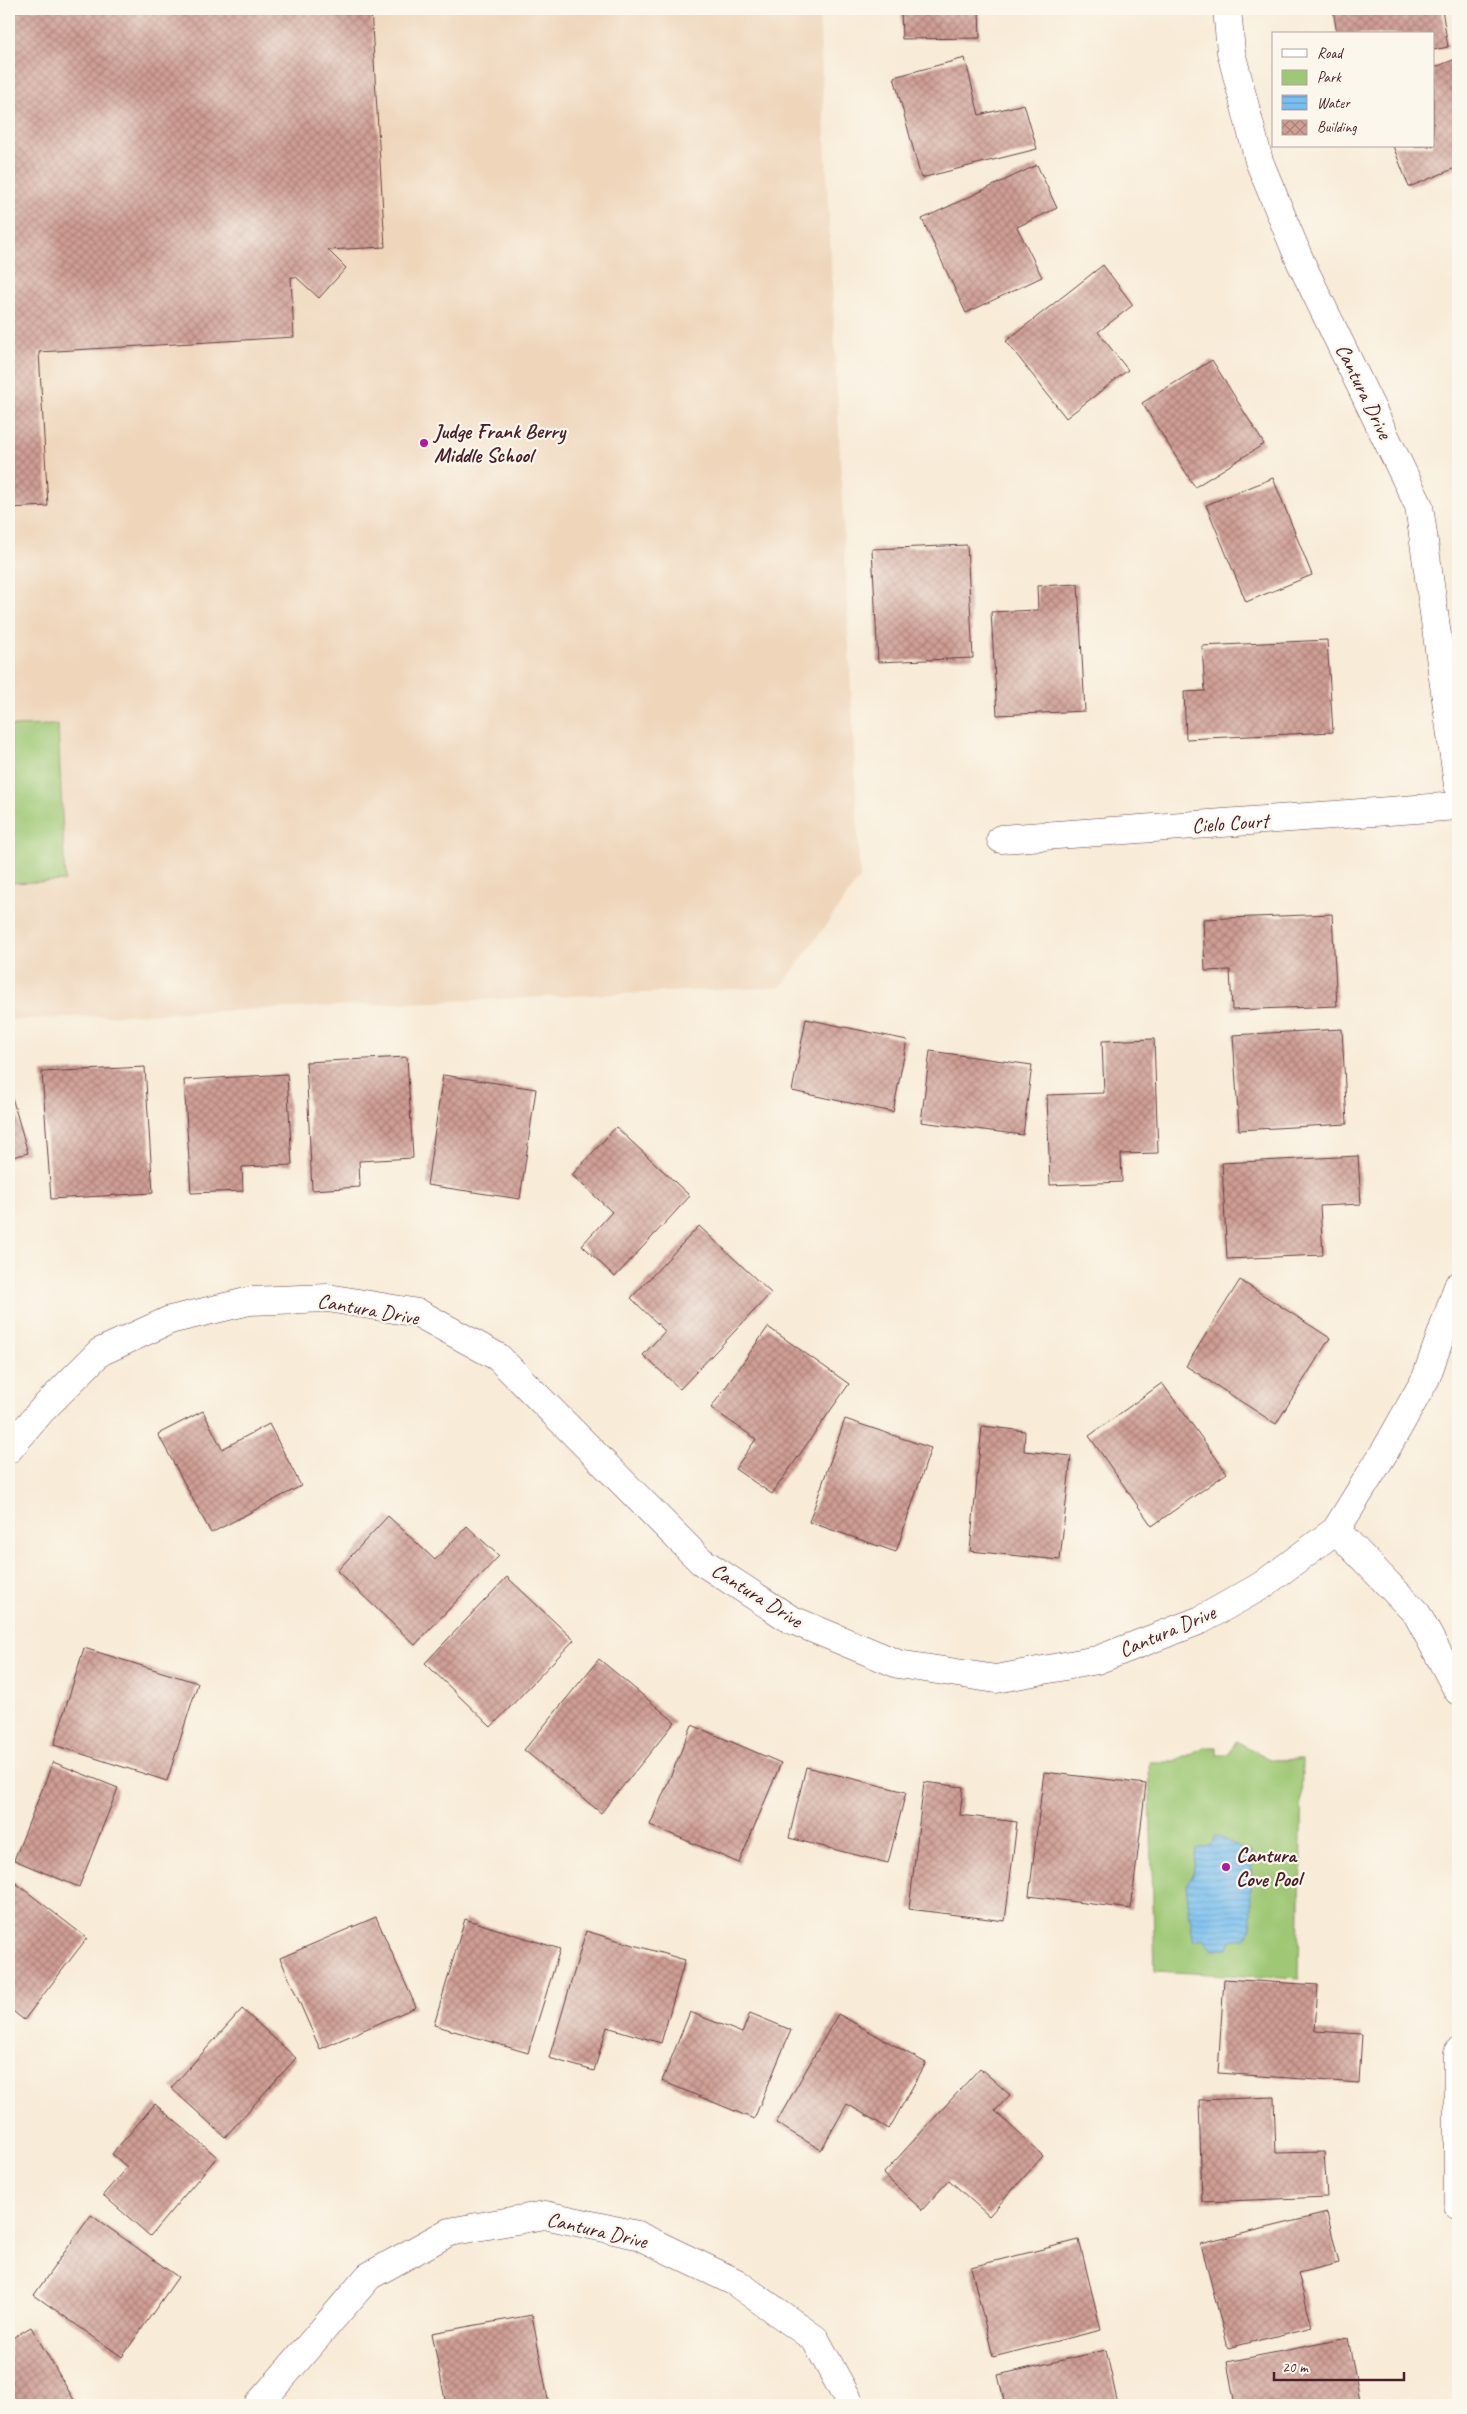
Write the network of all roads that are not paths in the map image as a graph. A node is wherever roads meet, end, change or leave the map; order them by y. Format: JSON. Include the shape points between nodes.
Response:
{"nodes":[{"id":1,"x":1227,"y":9,"type":"edge"},
{"id":2,"x":1458,"y":785,"type":"edge"},
{"id":3,"x":1458,"y":806,"type":"edge"},
{"id":4,"x":1001,"y":840,"type":"dead end"},
{"id":5,"x":1458,"y":1286,"type":"edge"},
{"id":6,"x":9,"y":1449,"type":"edge"},
{"id":7,"x":1336,"y":1530,"type":"junction"},
{"id":8,"x":1458,"y":1692,"type":"edge"},
{"id":9,"x":1458,"y":2052,"type":"edge"},
{"id":10,"x":1458,"y":2204,"type":"edge"},
{"id":11,"x":258,"y":2405,"type":"edge"},
{"id":12,"x":851,"y":2405,"type":"edge"}],
"edges":[{"from":1,"to":2,"type":"street","name":"Cantura Drive","via":[[1231,52],[1259,161],[1301,263],[1419,506]]},
{"from":3,"to":4,"type":"street","name":"Cielo Court"},
{"from":5,"to":7,"type":"street","name":"Cantura Drive","via":[[1426,1378]]},
{"from":6,"to":7,"type":"street","name":"Cantura Drive","via":[[42,1410],[100,1352],[188,1315],[250,1301],[328,1298],[418,1313],[498,1356],[701,1561],[790,1619],[898,1664],[996,1679],[1097,1660],[1201,1620],[1261,1586]]},
{"from":7,"to":8,"type":"street","via":[[1417,1614]]},
{"from":9,"to":10,"type":"street"},
{"from":11,"to":12,"type":"street","name":"Cantura Drive","via":[[369,2276],[450,2232],[545,2215],[637,2235],[735,2282],[815,2340]]}]}
